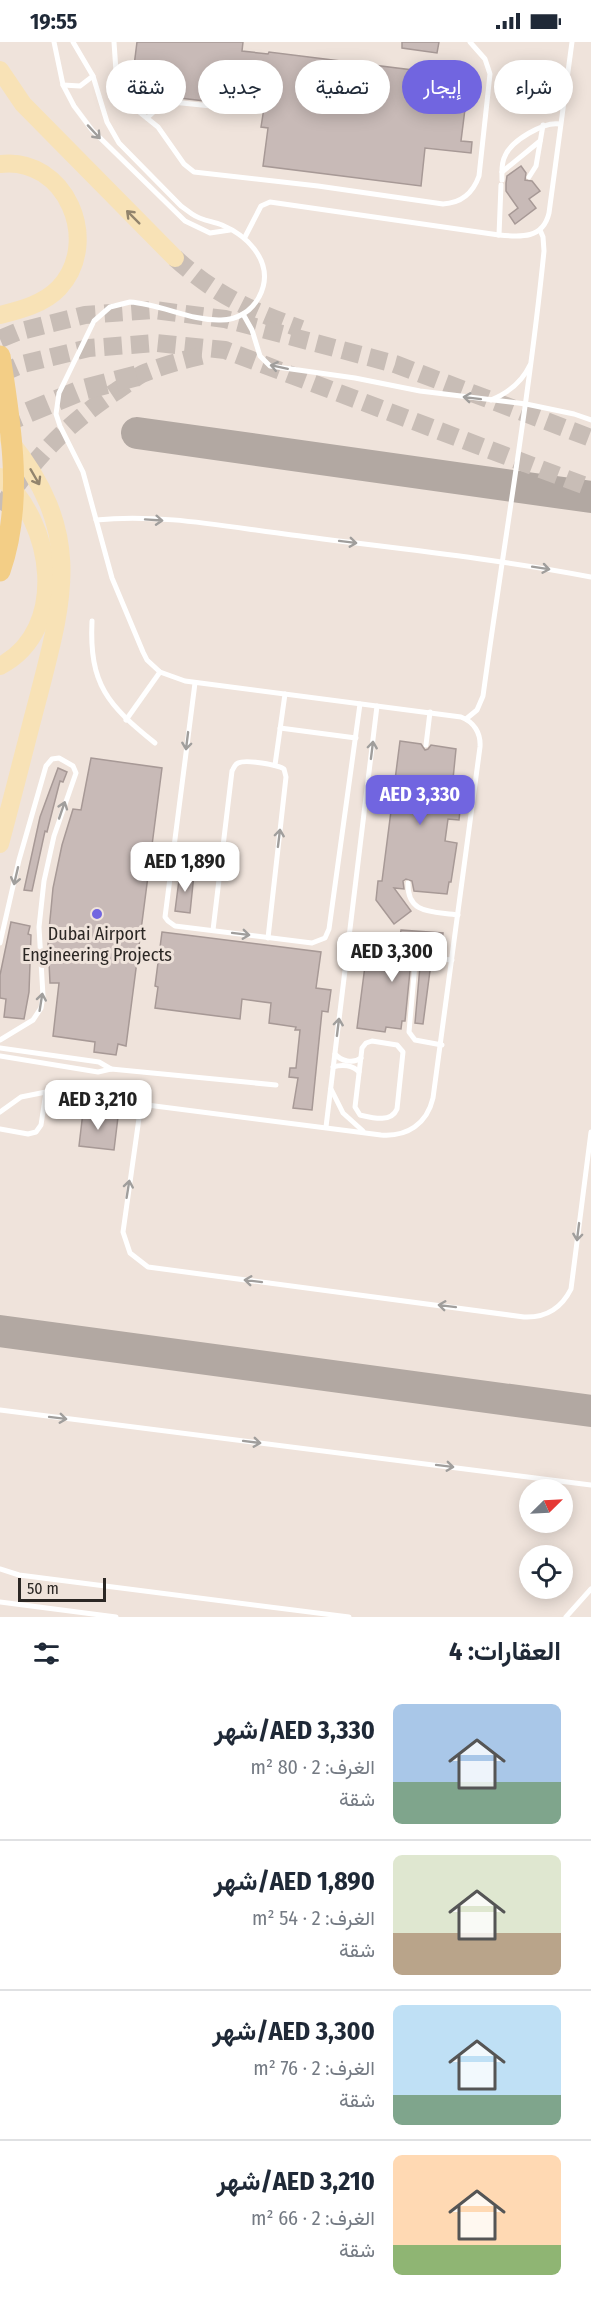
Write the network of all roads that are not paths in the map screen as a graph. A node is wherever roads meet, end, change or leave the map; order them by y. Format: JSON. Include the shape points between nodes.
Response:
{"nodes":[{"id":1,"x":54,"y":42,"type":"edge"},
{"id":2,"x":73,"y":42,"type":"edge"},
{"id":3,"x":114,"y":42,"type":"edge"},
{"id":4,"x":470,"y":42,"type":"edge"},
{"id":5,"x":572,"y":42,"type":"edge"},
{"id":6,"x":569,"y":60,"type":"edge"},
{"id":7,"x":0,"y":70,"type":"edge"},
{"id":8,"x":93,"y":76,"type":"junction"},
{"id":9,"x":63,"y":85,"type":"junction"},
{"id":10,"x":198,"y":105,"type":"edge"},
{"id":11,"x":561,"y":114,"type":"edge"},
{"id":12,"x":147,"y":118,"type":"junction"},
{"id":13,"x":560,"y":124,"type":"junction"},
{"id":14,"x":543,"y":125,"type":"junction"},
{"id":15,"x":540,"y":141,"type":"junction"},
{"id":16,"x":0,"y":164,"type":"edge"},
{"id":17,"x":502,"y":172,"type":"junction"},
{"id":18,"x":530,"y":177,"type":"dead end"},
{"id":19,"x":509,"y":195,"type":"dead end"},
{"id":20,"x":500,"y":202,"type":"junction"},
{"id":21,"x":230,"y":230,"type":"junction"},
{"id":22,"x":540,"y":230,"type":"junction"},
{"id":23,"x":499,"y":235,"type":"junction"},
{"id":24,"x":245,"y":237,"type":"junction"},
{"id":25,"x":175,"y":258,"type":"tunnel mouth"},
{"id":26,"x":243,"y":314,"type":"junction"},
{"id":27,"x":0,"y":315,"type":"edge"},
{"id":28,"x":0,"y":356,"type":"edge"},
{"id":29,"x":533,"y":358,"type":"junction"},
{"id":30,"x":491,"y":400,"type":"junction"},
{"id":31,"x":526,"y":404,"type":"junction"},
{"id":32,"x":591,"y":420,"type":"edge"},
{"id":33,"x":0,"y":430,"type":"edge"},
{"id":34,"x":0,"y":477,"type":"edge"},
{"id":35,"x":96,"y":520,"type":"junction"},
{"id":36,"x":501,"y":562,"type":"junction"},
{"id":37,"x":0,"y":571,"type":"edge"},
{"id":38,"x":591,"y":577,"type":"edge"},
{"id":39,"x":92,"y":621,"type":"dead end"},
{"id":40,"x":0,"y":666,"type":"edge"},
{"id":41,"x":160,"y":672,"type":"junction"},
{"id":42,"x":195,"y":683,"type":"junction"},
{"id":43,"x":285,"y":694,"type":"junction"},
{"id":44,"x":360,"y":704,"type":"junction"},
{"id":45,"x":377,"y":706,"type":"junction"},
{"id":46,"x":430,"y":712,"type":"junction"},
{"id":47,"x":466,"y":719,"type":"junction"},
{"id":48,"x":126,"y":720,"type":"junction"},
{"id":49,"x":280,"y":728,"type":"junction"},
{"id":50,"x":356,"y":738,"type":"junction"},
{"id":51,"x":155,"y":743,"type":"dead end"},
{"id":52,"x":426,"y":745,"type":"dead end"},
{"id":53,"x":275,"y":765,"type":"junction"},
{"id":54,"x":0,"y":844,"type":"edge"},
{"id":55,"x":408,"y":883,"type":"dead end"},
{"id":56,"x":458,"y":915,"type":"junction"},
{"id":57,"x":213,"y":930,"type":"junction"},
{"id":58,"x":268,"y":938,"type":"junction"},
{"id":59,"x":0,"y":943,"type":"edge"},
{"id":60,"x":452,"y":960,"type":"junction"},
{"id":61,"x":0,"y":1040,"type":"edge"},
{"id":62,"x":442,"y":1045,"type":"junction"},
{"id":63,"x":0,"y":1048,"type":"edge"},
{"id":64,"x":335,"y":1054,"type":"junction"},
{"id":65,"x":0,"y":1056,"type":"edge"},
{"id":66,"x":361,"y":1058,"type":"junction"},
{"id":67,"x":333,"y":1066,"type":"junction"},
{"id":68,"x":111,"y":1069,"type":"junction"},
{"id":69,"x":359,"y":1073,"type":"junction"},
{"id":70,"x":276,"y":1085,"type":"dead end"},
{"id":71,"x":330,"y":1088,"type":"junction"},
{"id":72,"x":45,"y":1092,"type":"junction"},
{"id":73,"x":141,"y":1104,"type":"junction"},
{"id":74,"x":0,"y":1112,"type":"edge"},
{"id":75,"x":326,"y":1127,"type":"junction"},
{"id":76,"x":0,"y":1129,"type":"edge"},
{"id":77,"x":364,"y":1132,"type":"junction"},
{"id":78,"x":591,"y":1132,"type":"edge"},
{"id":79,"x":0,"y":1410,"type":"edge"},
{"id":80,"x":591,"y":1485,"type":"edge"},
{"id":81,"x":0,"y":1569,"type":"edge"},
{"id":82,"x":591,"y":1589,"type":"edge"},
{"id":83,"x":0,"y":1602,"type":"edge"},
{"id":84,"x":116,"y":1617,"type":"edge"},
{"id":85,"x":349,"y":1617,"type":"edge"},
{"id":86,"x":566,"y":1617,"type":"edge"}],
"edges":[{"from":1,"to":9,"type":"lane"},
{"from":2,"to":8,"type":"lane"},
{"from":3,"to":12,"type":"lane","via":[[119,92]]},
{"from":4,"to":12,"type":"lane","via":[[486,59],[490,74],[479,176],[469,194],[450,204],[200,174],[184,164]]},
{"from":5,"to":6,"type":"lane"},
{"from":25,"to":7,"type":"main road","one_way":true,"via":[[23,104]]},
{"from":8,"to":9,"type":"lane","via":[[80,86]]},
{"from":8,"to":21,"type":"lane","via":[[107,122],[127,153],[192,214]]},
{"from":9,"to":21,"type":"lane","one_way":true,"via":[[92,130],[185,221],[210,233]]},
{"from":10,"to":12,"type":"lane","via":[[171,102]]},
{"from":11,"to":13,"type":"lane"},
{"from":13,"to":14,"type":"lane"},
{"from":13,"to":22,"type":"lane","via":[[549,213]]},
{"from":14,"to":15,"type":"lane"},
{"from":14,"to":17,"type":"lane","via":[[508,150]]},
{"from":15,"to":17,"type":"lane"},
{"from":15,"to":18,"type":"lane"},
{"from":16,"to":27,"type":"main road","via":[[20,164],[62,189],[74,211],[79,244],[75,261],[58,289],[34,305]]},
{"from":17,"to":20,"type":"lane"},
{"from":19,"to":20,"type":"lane"},
{"from":20,"to":23,"type":"lane"},
{"from":21,"to":24,"type":"lane"},
{"from":22,"to":23,"type":"lane","via":[[524,237]]},
{"from":22,"to":29,"type":"lane","via":[[544,251]]},
{"from":23,"to":24,"type":"lane","via":[[270,202],[257,211]]},
{"from":24,"to":26,"type":"lane","via":[[259,255],[265,277],[258,299]]},
{"from":30,"to":26,"type":"lane","one_way":true,"via":[[270,366],[260,356]]},
{"from":26,"to":35,"type":"lane","via":[[215,320],[130,302],[110,307],[94,321],[56,407],[60,426],[83,472]]},
{"from":28,"to":37,"type":"highway","via":[[8,408],[13,504]]},
{"from":29,"to":30,"type":"lane","via":[[521,380]]},
{"from":29,"to":31,"type":"lane"},
{"from":30,"to":31,"type":"lane"},
{"from":31,"to":32,"type":"lane"},
{"from":31,"to":36,"type":"lane"},
{"from":33,"to":54,"type":"main road","one_way":true,"via":[[36,478],[49,506],[59,538],[62,585],[49,657]]},
{"from":34,"to":40,"type":"main road","via":[[33,521],[45,558],[46,577],[43,608],[34,632],[19,652]]},
{"from":35,"to":36,"type":"lane","one_way":true,"via":[[180,521]]},
{"from":35,"to":41,"type":"lane","via":[[112,578],[143,652]]},
{"from":36,"to":38,"type":"lane","one_way":true},
{"from":36,"to":47,"type":"lane","via":[[483,696],[477,710]]},
{"from":39,"to":48,"type":"lane","via":[[94,664],[111,704]]},
{"from":41,"to":42,"type":"lane"},
{"from":41,"to":48,"type":"lane"},
{"from":42,"to":43,"type":"lane"},
{"from":42,"to":57,"type":"lane","one_way":true,"via":[[165,917],[175,926]]},
{"from":43,"to":44,"type":"lane"},
{"from":43,"to":49,"type":"lane"},
{"from":44,"to":45,"type":"lane"},
{"from":44,"to":50,"type":"lane"},
{"from":45,"to":46,"type":"lane"},
{"from":64,"to":45,"type":"lane","one_way":true},
{"from":46,"to":47,"type":"lane"},
{"from":46,"to":52,"type":"lane"},
{"from":47,"to":56,"type":"lane","via":[[476,728],[480,741]]},
{"from":48,"to":51,"type":"lane"},
{"from":49,"to":50,"type":"lane"},
{"from":49,"to":53,"type":"lane"},
{"from":50,"to":58,"type":"lane","via":[[327,934],[312,943]]},
{"from":53,"to":57,"type":"lane","via":[[243,762],[232,771]]},
{"from":58,"to":53,"type":"lane","one_way":true,"via":[[286,777],[284,769]]},
{"from":55,"to":56,"type":"lane","via":[[409,898],[419,908]]},
{"from":56,"to":60,"type":"lane"},
{"from":57,"to":58,"type":"lane","one_way":true},
{"from":61,"to":59,"type":"lane","one_way":true,"via":[[33,1020],[43,1002],[39,940],[44,881],[54,836],[76,773],[73,766],[59,758],[46,766]]},
{"from":60,"to":62,"type":"lane"},
{"from":60,"to":62,"type":"lane","via":[[420,957],[415,964],[408,1032],[415,1040]]},
{"from":62,"to":77,"type":"lane","via":[[432,1105],[421,1123],[397,1135]]},
{"from":63,"to":68,"type":"lane","via":[[99,1062]]},
{"from":64,"to":66,"type":"lane","via":[[352,1061]]},
{"from":64,"to":67,"type":"lane"},
{"from":65,"to":68,"type":"lane","via":[[98,1072]]},
{"from":66,"to":69,"type":"lane"},
{"from":66,"to":69,"type":"lane","via":[[369,1042],[393,1044],[401,1049],[398,1109],[393,1117],[363,1116],[356,1111]]},
{"from":67,"to":69,"type":"lane","via":[[351,1067]]},
{"from":67,"to":71,"type":"lane"},
{"from":68,"to":70,"type":"lane"},
{"from":71,"to":75,"type":"lane"},
{"from":71,"to":77,"type":"lane","via":[[343,1113]]},
{"from":72,"to":73,"type":"lane"},
{"from":72,"to":74,"type":"lane","via":[[21,1097]]},
{"from":72,"to":76,"type":"lane","via":[[41,1125],[36,1132]]},
{"from":73,"to":75,"type":"lane"},
{"from":78,"to":73,"type":"lane","one_way":true,"via":[[571,1289],[565,1300],[547,1314],[524,1317],[148,1267],[130,1253],[123,1232]]},
{"from":75,"to":77,"type":"lane"},
{"from":79,"to":80,"type":"lane","one_way":true},
{"from":81,"to":85,"type":"lane","via":[[19,1575]]},
{"from":82,"to":86,"type":"lane"},
{"from":83,"to":84,"type":"lane"}]}
